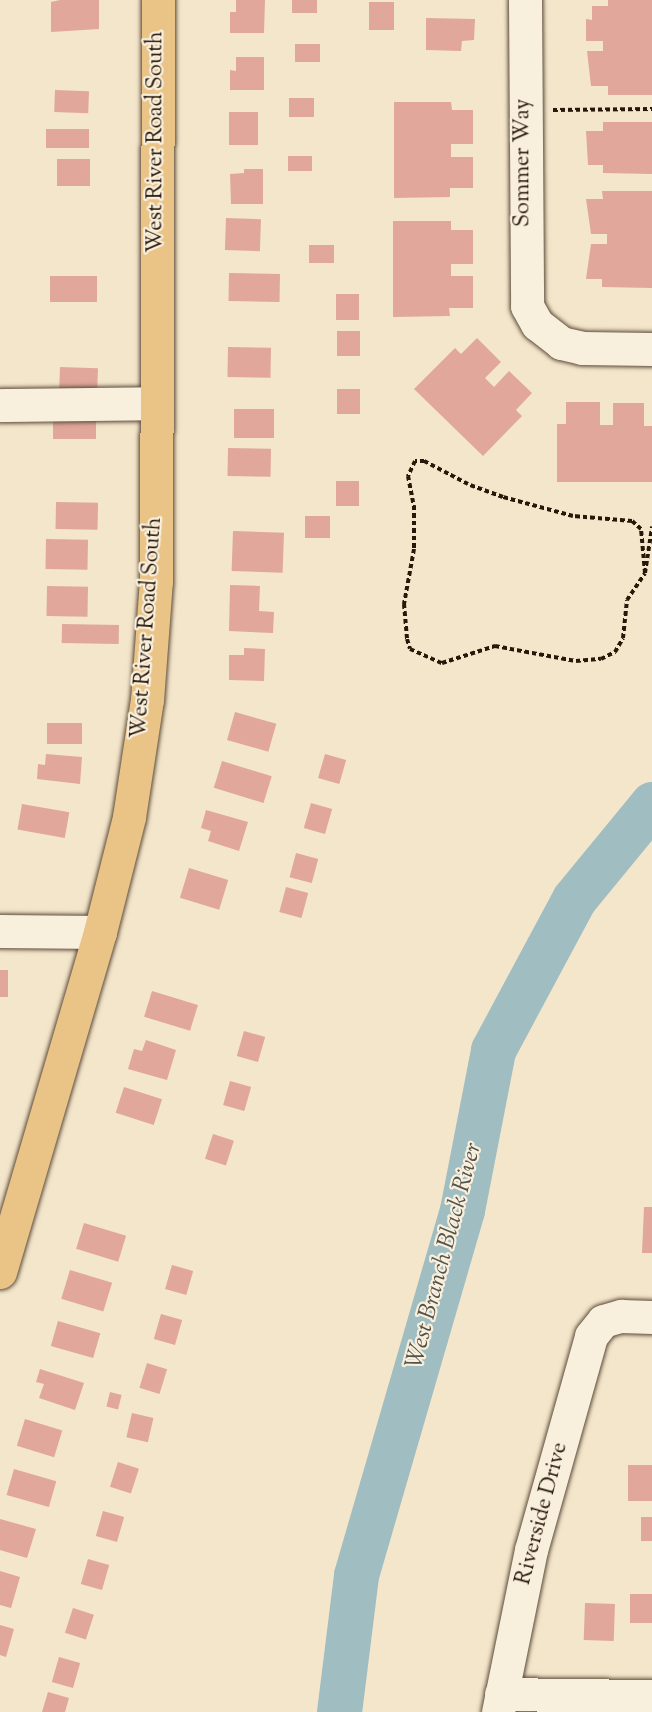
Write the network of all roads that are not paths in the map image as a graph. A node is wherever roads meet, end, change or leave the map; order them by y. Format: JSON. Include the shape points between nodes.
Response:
{"nodes":[{"id":1,"x":158,"y":0,"type":"edge"},
{"id":2,"x":525,"y":0,"type":"edge"},
{"id":3,"x":652,"y":349,"type":"edge"},
{"id":4,"x":157,"y":403,"type":"junction"},
{"id":5,"x":0,"y":405,"type":"edge"},
{"id":6,"x":0,"y":931,"type":"edge"},
{"id":7,"x":100,"y":932,"type":"junction"},
{"id":8,"x":0,"y":1272,"type":"edge"},
{"id":9,"x":652,"y":1317,"type":"edge"},
{"id":10,"x":652,"y":1696,"type":"edge"},
{"id":11,"x":499,"y":1703,"type":"edge"}],
"edges":[{"from":1,"to":4,"type":"main road","name":"West River Road South"},
{"from":2,"to":3,"type":"street","name":"Sommer Way","via":[[527,306],[537,324],[552,338],[570,346]]},
{"from":4,"to":5,"type":"street"},
{"from":4,"to":7,"type":"main road","name":"West River Road South","via":[[156,581],[147,700],[129,817]]},
{"from":6,"to":7,"type":"street"},
{"from":7,"to":8,"type":"main road","name":"West River Road South"},
{"from":9,"to":11,"type":"street","name":"Riverside Drive","via":[[621,1316],[603,1321],[591,1336],[531,1550]]},
{"from":10,"to":11,"type":"street"}]}
